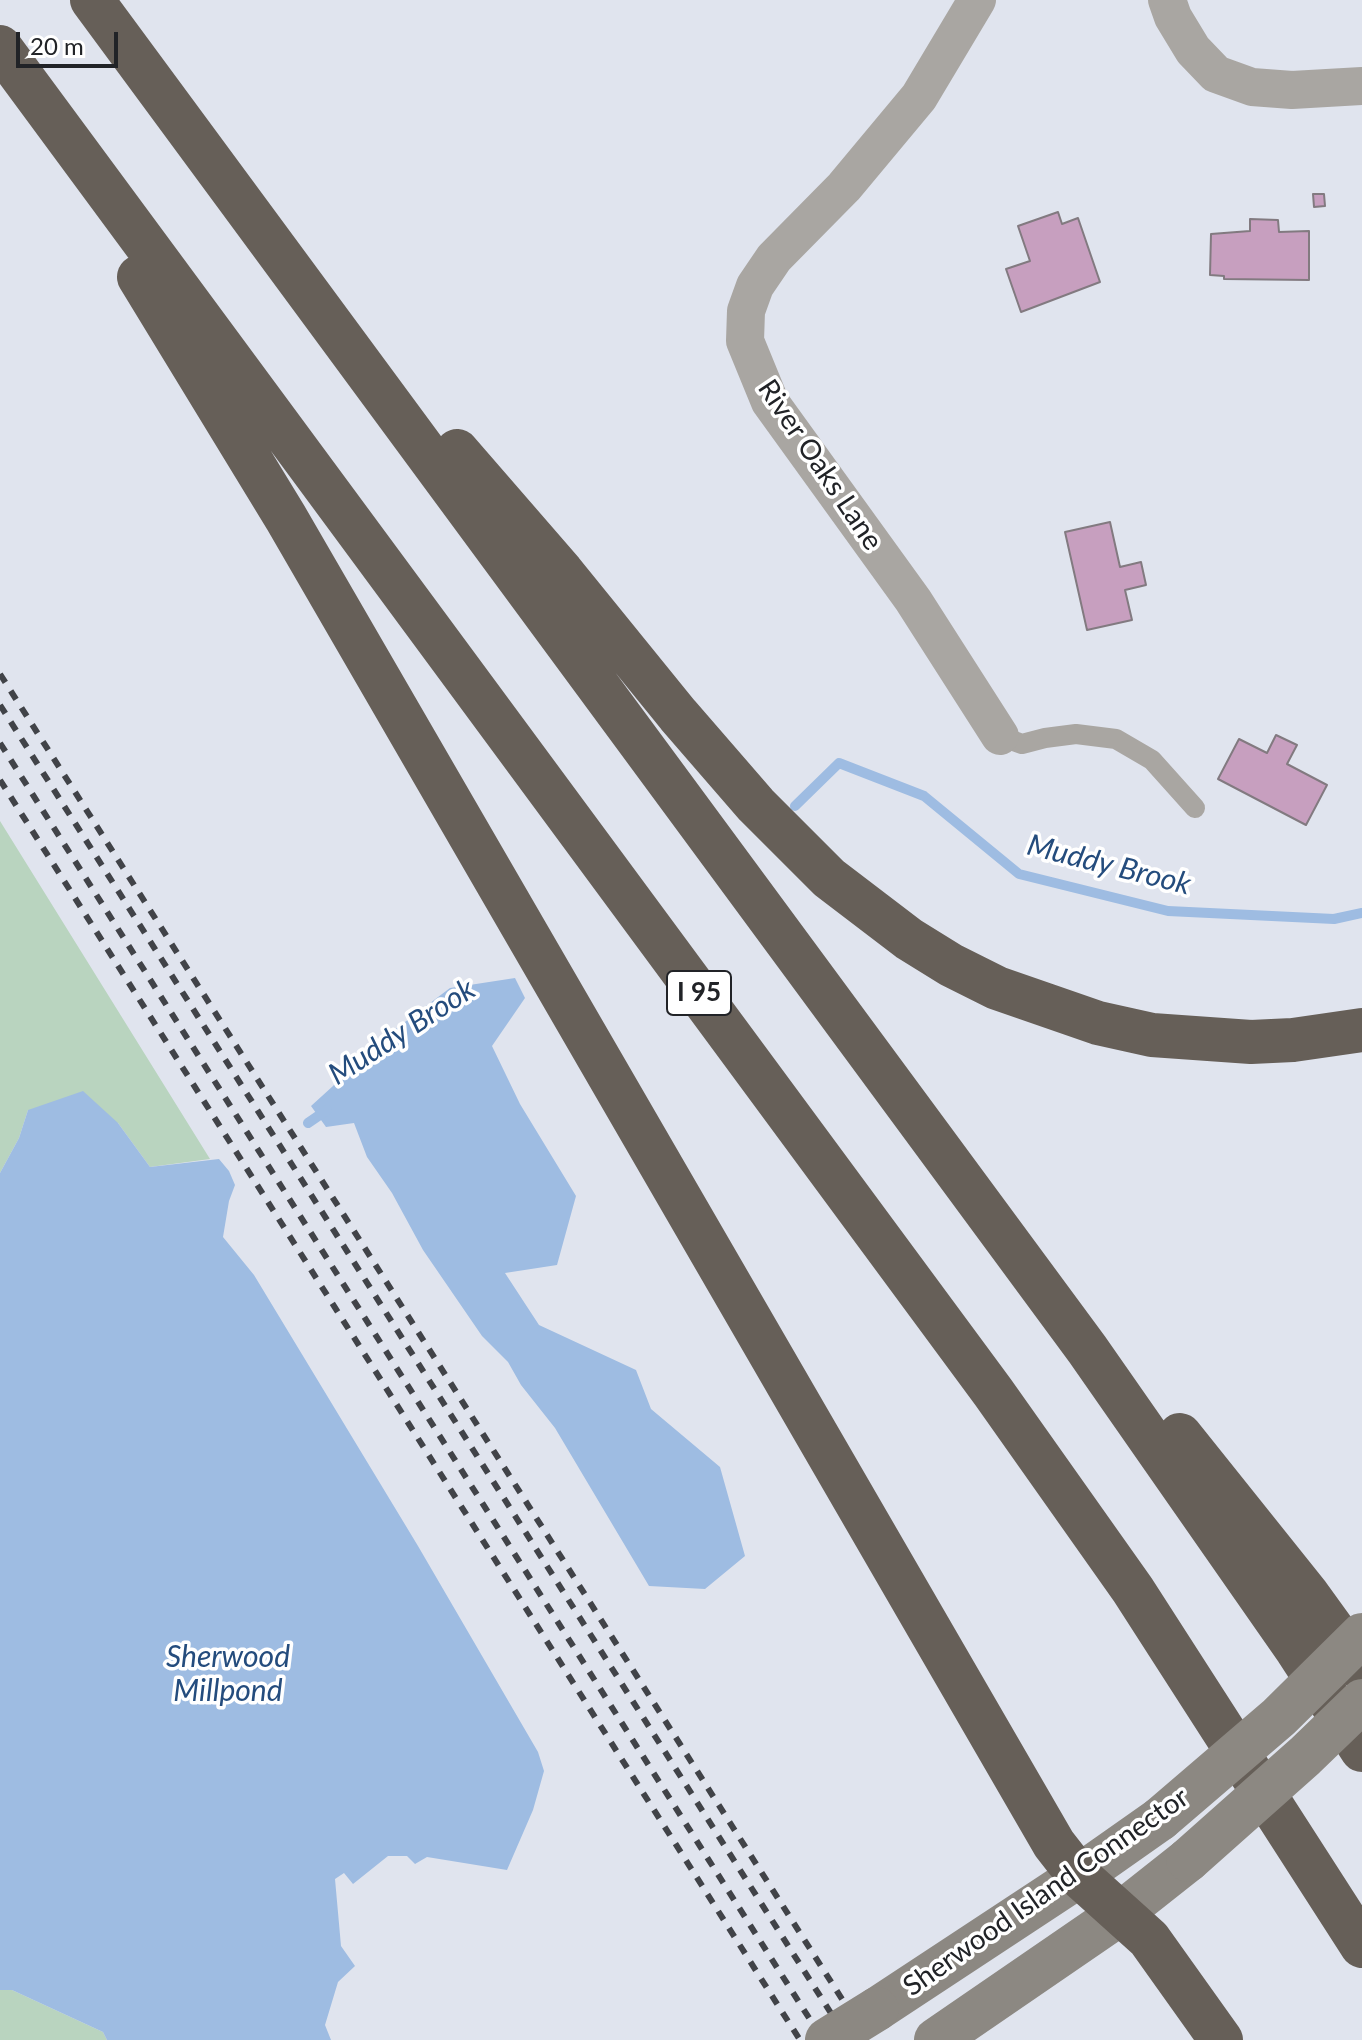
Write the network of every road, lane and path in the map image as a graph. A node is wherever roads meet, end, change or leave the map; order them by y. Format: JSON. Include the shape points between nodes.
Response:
{"nodes":[{"id":1,"x":92,"y":0,"type":"edge"},
{"id":2,"x":977,"y":0,"type":"edge"},
{"id":3,"x":1167,"y":0,"type":"edge"},
{"id":4,"x":4,"y":52,"type":"edge"},
{"id":5,"x":1362,"y":86,"type":"edge"},
{"id":6,"x":249,"y":214,"type":"junction"},
{"id":7,"x":1000,"y":736,"type":"joint"},
{"id":8,"x":1195,"y":808,"type":"dead end"},
{"id":9,"x":1362,"y":1030,"type":"edge"},
{"id":10,"x":1015,"y":1250,"type":"junction"},
{"id":11,"x":1362,"y":1635,"type":"edge"},
{"id":12,"x":1362,"y":1694,"type":"edge"},
{"id":13,"x":1362,"y":1750,"type":"edge"},
{"id":14,"x":1079,"y":1876,"type":"junction"},
{"id":15,"x":1121,"y":1913,"type":"junction"},
{"id":16,"x":1362,"y":1946,"type":"edge"},
{"id":17,"x":827,"y":2040,"type":"edge"},
{"id":18,"x":936,"y":2040,"type":"edge"},
{"id":19,"x":1221,"y":2040,"type":"edge"}],
"edges":[{"from":1,"to":6,"type":"highway"},
{"from":2,"to":7,"type":"street","name":"River Oaks Lane","via":[[919,97],[844,187],[774,258],[746,311],[745,341],[770,402],[913,600]]},
{"from":3,"to":5,"type":"street","via":[[1193,50],[1216,74],[1252,87]]},
{"from":4,"to":14,"type":"highway","via":[[286,518],[997,1748]]},
{"from":4,"to":16,"type":"highway","number":"I 95","via":[[1011,1417],[1133,1590]]},
{"from":6,"to":9,"type":"highway","via":[[562,572],[722,768],[792,842],[868,910],[951,965],[997,988],[1098,1023],[1152,1035],[1227,1041],[1293,1040]]},
{"from":6,"to":10,"type":"highway"},
{"from":7,"to":8,"type":"lane","via":[[1022,744],[1076,734],[1116,739],[1152,760]]},
{"from":10,"to":12,"type":"highway","via":[[1242,1510],[1308,1595]]},
{"from":10,"to":13,"type":"highway"},
{"from":11,"to":14,"type":"main road","name":"Sherwood Island Connector","bridge":true,"via":[[1279,1717],[1160,1819]]},
{"from":12,"to":15,"type":"main road","name":"Sherwood Island Connector","bridge":true,"via":[[1305,1756]]},
{"from":14,"to":15,"type":"highway"},
{"from":14,"to":17,"type":"main road","name":"Sherwood Island Connector","bridge":true},
{"from":15,"to":18,"type":"main road","name":"Sherwood Island Connector"},
{"from":15,"to":19,"type":"highway","via":[[1149,1939]]}]}
